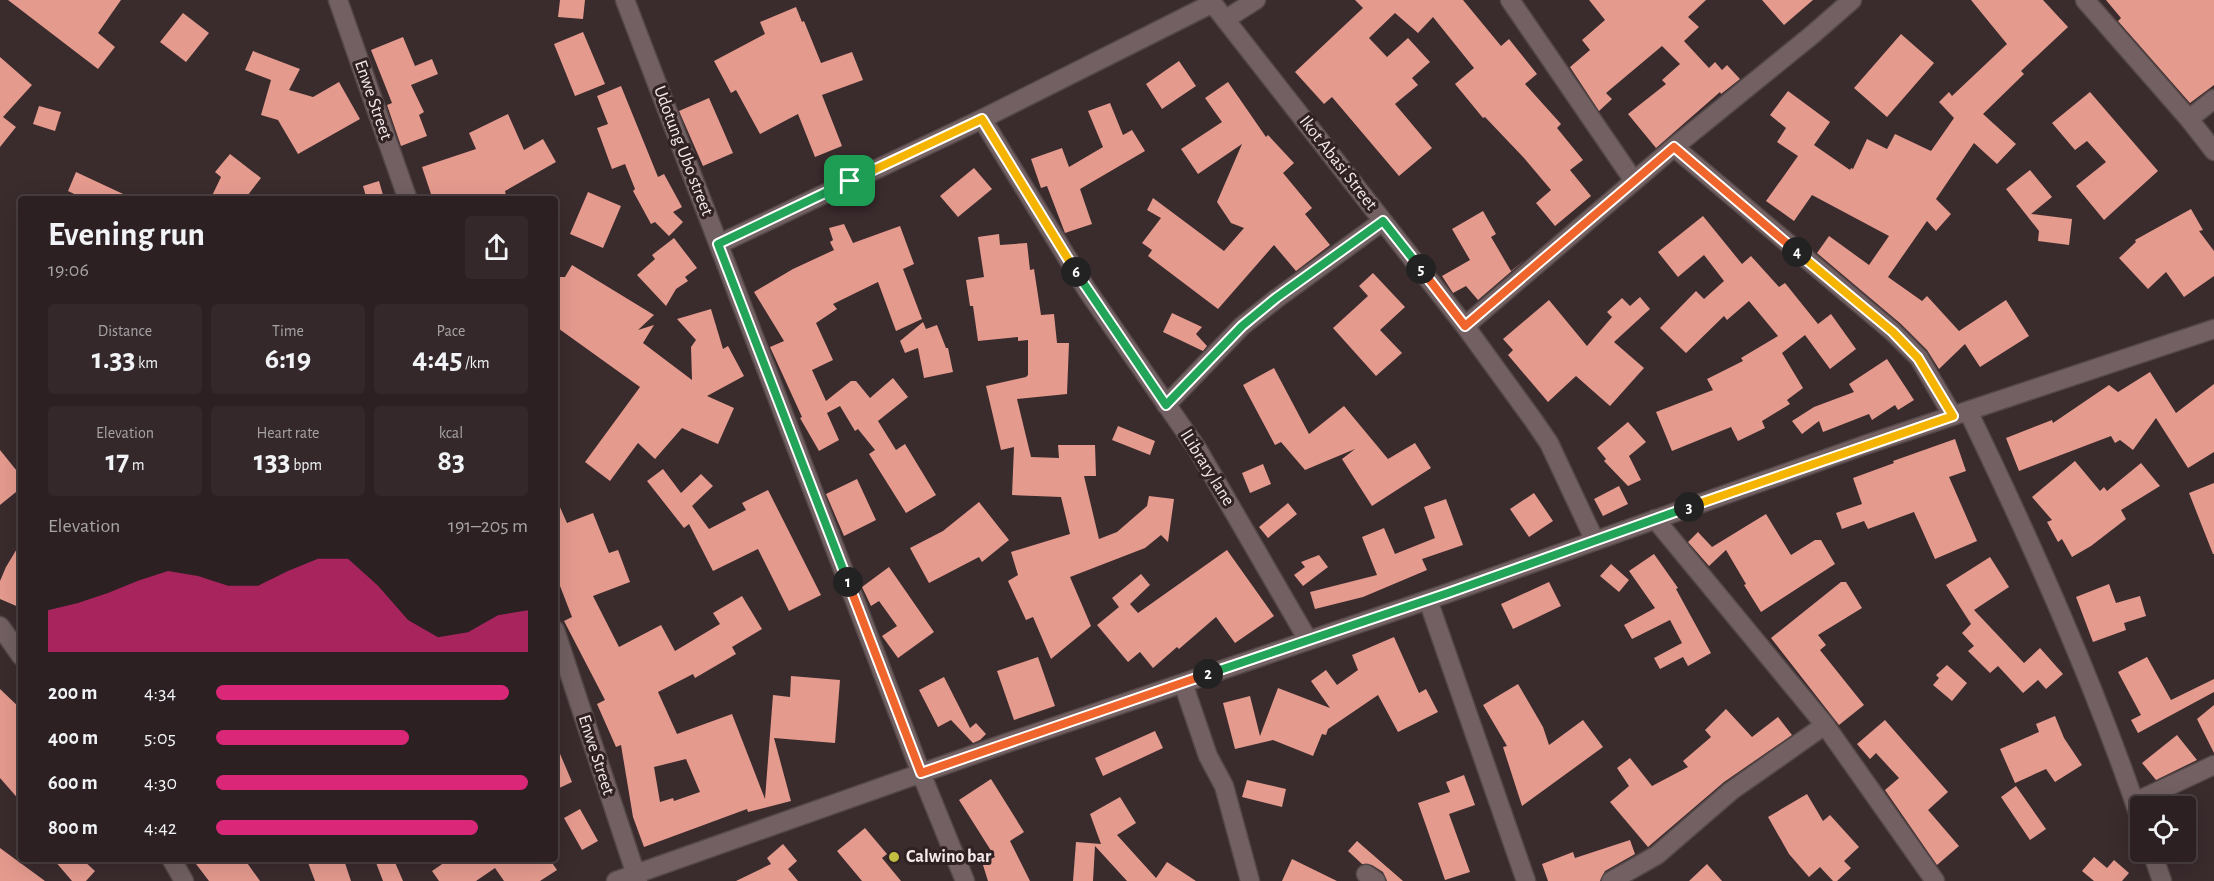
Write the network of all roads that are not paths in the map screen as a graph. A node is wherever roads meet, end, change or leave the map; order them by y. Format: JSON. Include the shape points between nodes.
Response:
{"nodes":[{"id":1,"x":338,"y":0,"type":"edge"},
{"id":2,"x":625,"y":0,"type":"edge"},
{"id":3,"x":1256,"y":0,"type":"edge"},
{"id":4,"x":1510,"y":0,"type":"edge"},
{"id":5,"x":1852,"y":0,"type":"edge"},
{"id":6,"x":2085,"y":0,"type":"edge"},
{"id":7,"x":1211,"y":1,"type":"edge"},
{"id":8,"x":1226,"y":19,"type":"junction"},
{"id":9,"x":2214,"y":99,"type":"edge"},
{"id":10,"x":982,"y":119,"type":"junction"},
{"id":11,"x":2189,"y":119,"type":"junction"},
{"id":12,"x":1674,"y":147,"type":"junction"},
{"id":13,"x":2214,"y":151,"type":"edge"},
{"id":14,"x":1634,"y":181,"type":"junction"},
{"id":15,"x":407,"y":196,"type":"edge"},
{"id":16,"x":1383,"y":221,"type":"junction"},
{"id":17,"x":718,"y":244,"type":"junction"},
{"id":18,"x":1465,"y":326,"type":"junction"},
{"id":19,"x":2214,"y":329,"type":"edge"},
{"id":20,"x":1166,"y":405,"type":"junction"},
{"id":21,"x":1961,"y":413,"type":"junction"},
{"id":22,"x":1655,"y":519,"type":"junction"},
{"id":23,"x":1595,"y":541,"type":"junction"},
{"id":24,"x":1428,"y":600,"type":"junction"},
{"id":25,"x":0,"y":626,"type":"edge"},
{"id":26,"x":558,"y":639,"type":"edge"},
{"id":27,"x":1308,"y":640,"type":"junction"},
{"id":28,"x":18,"y":652,"type":"edge"},
{"id":29,"x":1183,"y":683,"type":"junction"},
{"id":30,"x":1825,"y":725,"type":"junction"},
{"id":31,"x":2214,"y":765,"type":"edge"},
{"id":32,"x":921,"y":773,"type":"junction"},
{"id":33,"x":2133,"y":796,"type":"edge"},
{"id":34,"x":2162,"y":796,"type":"edge"},
{"id":35,"x":173,"y":862,"type":"edge"},
{"id":36,"x":2155,"y":862,"type":"edge"},
{"id":37,"x":636,"y":878,"type":"edge"},
{"id":38,"x":184,"y":881,"type":"edge"},
{"id":39,"x":616,"y":881,"type":"edge"},
{"id":40,"x":965,"y":881,"type":"edge"},
{"id":41,"x":1250,"y":881,"type":"edge"},
{"id":42,"x":1526,"y":881,"type":"edge"},
{"id":43,"x":1611,"y":881,"type":"edge"},
{"id":44,"x":1935,"y":881,"type":"edge"},
{"id":45,"x":2162,"y":881,"type":"edge"}],
"edges":[{"from":1,"to":15,"type":"street","name":"Enwe Street"},
{"from":2,"to":17,"type":"street","name":"Udotung Ubo street"},
{"from":3,"to":8,"type":"street"},
{"from":4,"to":14,"type":"street"},
{"from":5,"to":12,"type":"street"},
{"from":6,"to":11,"type":"street"},
{"from":7,"to":8,"type":"street","name":"Ikot Abasi Street"},
{"from":7,"to":10,"type":"street"},
{"from":8,"to":16,"type":"street","name":"Ikot Abasi Street"},
{"from":9,"to":11,"type":"street"},
{"from":10,"to":17,"type":"street"},
{"from":10,"to":20,"type":"street","name":"lLibrary lane","via":[[1087,290]]},
{"from":11,"to":13,"type":"street"},
{"from":12,"to":14,"type":"street"},
{"from":12,"to":21,"type":"street","via":[[1893,332]]},
{"from":14,"to":18,"type":"street"},
{"from":16,"to":18,"type":"street","name":"Ikot Abasi Street"},
{"from":16,"to":20,"type":"street","via":[[1242,326]]},
{"from":17,"to":32,"type":"street","name":"Udotung Ubo street"},
{"from":18,"to":23,"type":"street","name":"Ikot Abasi Street","via":[[1549,443]]},
{"from":19,"to":21,"type":"street"},
{"from":20,"to":27,"type":"street","name":"lLibrary lane","via":[[1198,450]]},
{"from":21,"to":22,"type":"street"},
{"from":21,"to":33,"type":"street","via":[[2045,576]]},
{"from":22,"to":23,"type":"street"},
{"from":22,"to":30,"type":"street"},
{"from":23,"to":24,"type":"street"},
{"from":24,"to":27,"type":"street"},
{"from":24,"to":42,"type":"street"},
{"from":25,"to":28,"type":"street"},
{"from":26,"to":37,"type":"street","name":"Enwe Street"},
{"from":27,"to":29,"type":"street"},
{"from":29,"to":32,"type":"street"},
{"from":29,"to":41,"type":"street","via":[[1208,756],[1224,786]]},
{"from":30,"to":43,"type":"street","via":[[1731,790],[1657,855]]},
{"from":30,"to":44,"type":"street"},
{"from":31,"to":34,"type":"street"},
{"from":32,"to":37,"type":"street"},
{"from":32,"to":40,"type":"street","name":"Udotung Ubo street"},
{"from":35,"to":38,"type":"street"},
{"from":36,"to":45,"type":"street"},
{"from":37,"to":39,"type":"street"}]}
